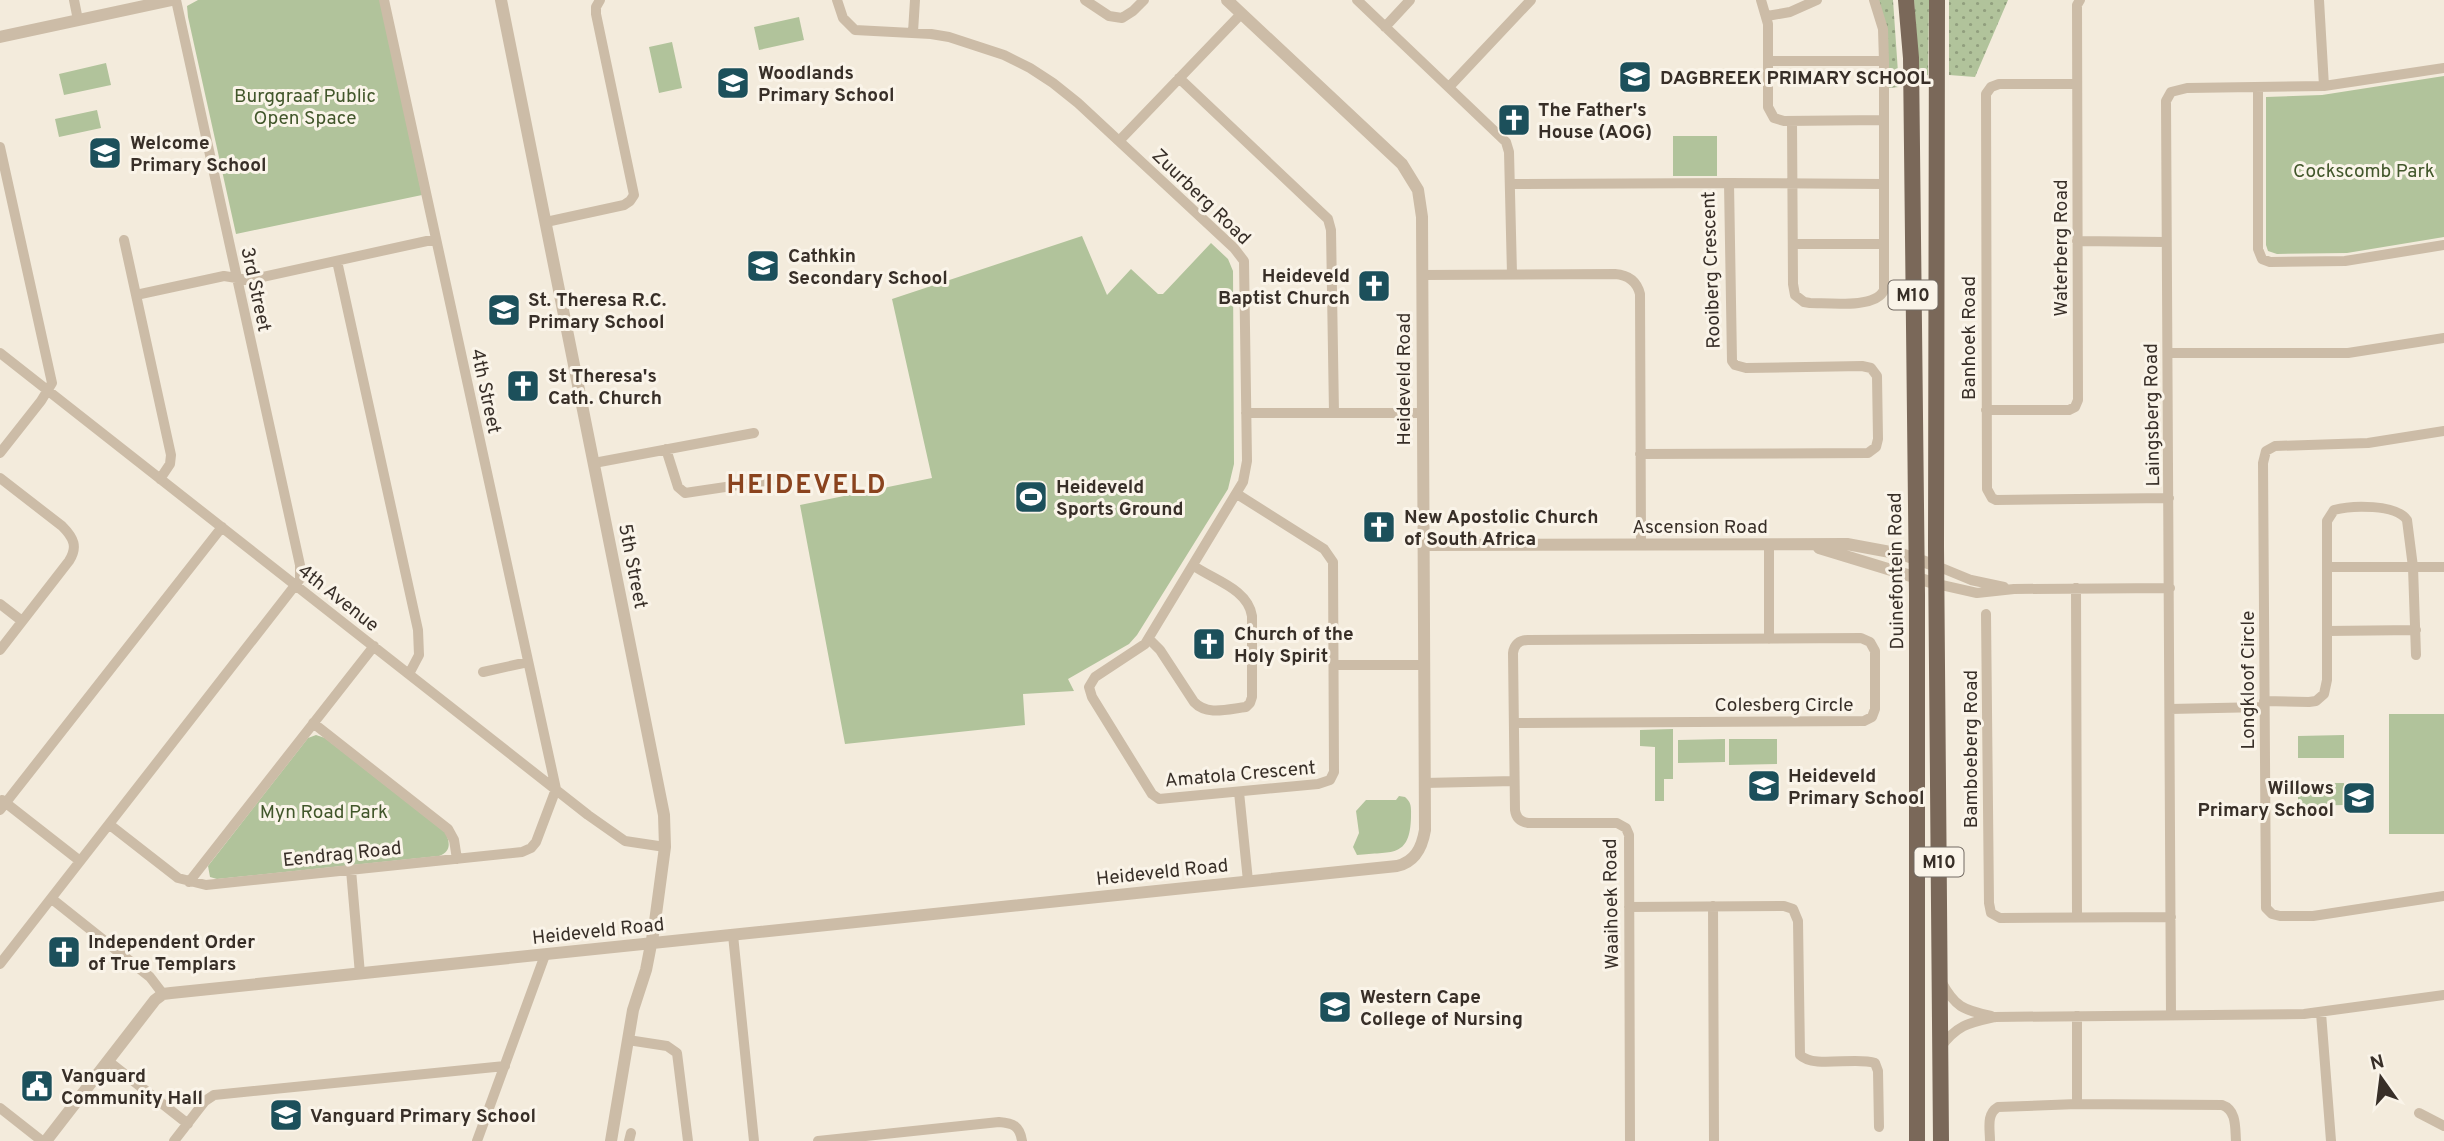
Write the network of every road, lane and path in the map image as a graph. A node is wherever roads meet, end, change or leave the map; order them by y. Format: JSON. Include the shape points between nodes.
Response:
{"nodes":[{"id":1,"x":74,"y":0,"type":"edge"},
{"id":2,"x":174,"y":0,"type":"edge"},
{"id":3,"x":384,"y":0,"type":"edge"},
{"id":4,"x":500,"y":0,"type":"edge"},
{"id":5,"x":600,"y":0,"type":"edge"},
{"id":6,"x":837,"y":0,"type":"edge"},
{"id":7,"x":915,"y":0,"type":"edge"},
{"id":8,"x":1085,"y":0,"type":"edge"},
{"id":9,"x":1144,"y":0,"type":"edge"},
{"id":10,"x":1227,"y":0,"type":"edge"},
{"id":11,"x":1357,"y":0,"type":"edge"},
{"id":12,"x":1410,"y":0,"type":"edge"},
{"id":13,"x":1531,"y":0,"type":"edge"},
{"id":14,"x":1760,"y":0,"type":"edge"},
{"id":15,"x":1817,"y":0,"type":"edge"},
{"id":16,"x":1874,"y":0,"type":"edge"},
{"id":17,"x":1906,"y":0,"type":"edge"},
{"id":18,"x":1937,"y":0,"type":"edge"},
{"id":19,"x":2080,"y":0,"type":"edge"},
{"id":20,"x":2319,"y":0,"type":"edge"},
{"id":21,"x":1241,"y":13,"type":"junction"},
{"id":22,"x":1767,"y":16,"type":"junction"},
{"id":23,"x":78,"y":20,"type":"junction"},
{"id":24,"x":1385,"y":27,"type":"junction"},
{"id":25,"x":913,"y":32,"type":"junction"},
{"id":26,"x":0,"y":37,"type":"edge"},
{"id":27,"x":1768,"y":61,"type":"junction"},
{"id":28,"x":1884,"y":61,"type":"junction"},
{"id":29,"x":2444,"y":68,"type":"edge"},
{"id":30,"x":1179,"y":78,"type":"junction"},
{"id":31,"x":2077,"y":84,"type":"junction"},
{"id":32,"x":2324,"y":86,"type":"junction"},
{"id":33,"x":1449,"y":87,"type":"junction"},
{"id":34,"x":2258,"y":88,"type":"junction"},
{"id":35,"x":1884,"y":120,"type":"junction"},
{"id":36,"x":1792,"y":121,"type":"junction"},
{"id":37,"x":1119,"y":141,"type":"junction"},
{"id":38,"x":0,"y":147,"type":"edge"},
{"id":39,"x":1729,"y":183,"type":"junction"},
{"id":40,"x":1510,"y":184,"type":"junction"},
{"id":41,"x":1792,"y":184,"type":"junction"},
{"id":42,"x":1884,"y":184,"type":"junction"},
{"id":43,"x":546,"y":222,"type":"junction"},
{"id":44,"x":436,"y":239,"type":"junction"},
{"id":45,"x":124,"y":240,"type":"dead end"},
{"id":46,"x":2077,"y":241,"type":"junction"},
{"id":47,"x":2166,"y":242,"type":"junction"},
{"id":48,"x":1793,"y":244,"type":"junction"},
{"id":49,"x":1884,"y":244,"type":"junction"},
{"id":50,"x":2444,"y":245,"type":"edge"},
{"id":51,"x":337,"y":261,"type":"junction"},
{"id":52,"x":1512,"y":274,"type":"junction"},
{"id":53,"x":1422,"y":275,"type":"junction"},
{"id":54,"x":237,"y":278,"type":"junction"},
{"id":55,"x":136,"y":295,"type":"junction"},
{"id":56,"x":2444,"y":338,"type":"edge"},
{"id":57,"x":0,"y":353,"type":"edge"},
{"id":58,"x":2168,"y":353,"type":"junction"},
{"id":59,"x":47,"y":390,"type":"junction"},
{"id":60,"x":1986,"y":410,"type":"junction"},
{"id":61,"x":1246,"y":413,"type":"junction"},
{"id":62,"x":1334,"y":413,"type":"junction"},
{"id":63,"x":1423,"y":413,"type":"junction"},
{"id":64,"x":2444,"y":431,"type":"edge"},
{"id":65,"x":754,"y":433,"type":"dead end"},
{"id":66,"x":666,"y":449,"type":"junction"},
{"id":67,"x":0,"y":453,"type":"edge"},
{"id":68,"x":1640,"y":454,"type":"junction"},
{"id":69,"x":594,"y":463,"type":"junction"},
{"id":70,"x":0,"y":478,"type":"edge"},
{"id":71,"x":160,"y":479,"type":"junction"},
{"id":72,"x":779,"y":479,"type":"dead end"},
{"id":73,"x":1237,"y":494,"type":"junction"},
{"id":74,"x":2169,"y":498,"type":"junction"},
{"id":75,"x":222,"y":527,"type":"junction"},
{"id":76,"x":1809,"y":544,"type":"junction"},
{"id":77,"x":1423,"y":545,"type":"junction"},
{"id":78,"x":1641,"y":545,"type":"junction"},
{"id":79,"x":1769,"y":545,"type":"junction"},
{"id":80,"x":1916,"y":559,"type":"junction"},
{"id":81,"x":1194,"y":566,"type":"junction"},
{"id":82,"x":1937,"y":566,"type":"junction"},
{"id":83,"x":2444,"y":567,"type":"edge"},
{"id":84,"x":2327,"y":568,"type":"junction"},
{"id":85,"x":2413,"y":568,"type":"junction"},
{"id":86,"x":1916,"y":578,"type":"junction"},
{"id":87,"x":1937,"y":584,"type":"junction"},
{"id":88,"x":296,"y":585,"type":"junction"},
{"id":89,"x":2170,"y":587,"type":"junction"},
{"id":90,"x":2076,"y":588,"type":"junction"},
{"id":91,"x":2014,"y":589,"type":"junction"},
{"id":92,"x":0,"y":604,"type":"edge"},
{"id":93,"x":1986,"y":614,"type":"dead end"},
{"id":94,"x":22,"y":621,"type":"junction"},
{"id":95,"x":2416,"y":630,"type":"junction"},
{"id":96,"x":2327,"y":631,"type":"junction"},
{"id":97,"x":1149,"y":639,"type":"junction"},
{"id":98,"x":1769,"y":639,"type":"junction"},
{"id":99,"x":1517,"y":644,"type":"joint"},
{"id":100,"x":374,"y":646,"type":"junction"},
{"id":101,"x":0,"y":650,"type":"edge"},
{"id":102,"x":2416,"y":655,"type":"dead end"},
{"id":103,"x":528,"y":662,"type":"junction"},
{"id":104,"x":1424,"y":664,"type":"junction"},
{"id":105,"x":1334,"y":665,"type":"junction"},
{"id":106,"x":483,"y":672,"type":"dead end"},
{"id":107,"x":409,"y":674,"type":"junction"},
{"id":108,"x":1089,"y":687,"type":"joint"},
{"id":109,"x":2264,"y":704,"type":"junction"},
{"id":110,"x":2170,"y":709,"type":"junction"},
{"id":111,"x":313,"y":723,"type":"junction"},
{"id":112,"x":1514,"y":723,"type":"junction"},
{"id":113,"x":1514,"y":781,"type":"junction"},
{"id":114,"x":1424,"y":783,"type":"junction"},
{"id":115,"x":556,"y":789,"type":"junction"},
{"id":116,"x":1239,"y":792,"type":"junction"},
{"id":117,"x":2,"y":804,"type":"edge"},
{"id":118,"x":110,"y":825,"type":"junction"},
{"id":119,"x":665,"y":847,"type":"junction"},
{"id":120,"x":457,"y":859,"type":"junction"},
{"id":121,"x":80,"y":861,"type":"junction"},
{"id":122,"x":351,"y":870,"type":"junction"},
{"id":123,"x":1248,"y":881,"type":"junction"},
{"id":124,"x":189,"y":882,"type":"junction"},
{"id":125,"x":2444,"y":896,"type":"edge"},
{"id":126,"x":52,"y":898,"type":"junction"},
{"id":127,"x":1629,"y":906,"type":"junction"},
{"id":128,"x":1713,"y":906,"type":"junction"},
{"id":129,"x":2077,"y":917,"type":"junction"},
{"id":130,"x":2171,"y":917,"type":"junction"},
{"id":131,"x":733,"y":935,"type":"junction"},
{"id":132,"x":651,"y":943,"type":"junction"},
{"id":133,"x":545,"y":955,"type":"junction"},
{"id":134,"x":0,"y":964,"type":"edge"},
{"id":135,"x":360,"y":974,"type":"junction"},
{"id":136,"x":1940,"y":979,"type":"junction"},
{"id":137,"x":163,"y":994,"type":"junction"},
{"id":138,"x":2444,"y":995,"type":"edge"},
{"id":139,"x":2321,"y":1013,"type":"junction"},
{"id":140,"x":2171,"y":1015,"type":"junction"},
{"id":141,"x":2077,"y":1016,"type":"junction"},
{"id":142,"x":1995,"y":1017,"type":"junction"},
{"id":143,"x":628,"y":1040,"type":"junction"},
{"id":144,"x":1940,"y":1048,"type":"junction"},
{"id":145,"x":108,"y":1061,"type":"junction"},
{"id":146,"x":505,"y":1066,"type":"junction"},
{"id":147,"x":2077,"y":1104,"type":"junction"},
{"id":148,"x":0,"y":1108,"type":"edge"},
{"id":149,"x":2419,"y":1113,"type":"dead end"},
{"id":150,"x":188,"y":1124,"type":"junction"},
{"id":151,"x":2444,"y":1126,"type":"edge"},
{"id":152,"x":1880,"y":1127,"type":"dead end"},
{"id":153,"x":864,"y":1139,"type":"edge"},
{"id":154,"x":44,"y":1141,"type":"edge"},
{"id":155,"x":174,"y":1141,"type":"edge"},
{"id":156,"x":477,"y":1141,"type":"edge"},
{"id":157,"x":611,"y":1141,"type":"edge"},
{"id":158,"x":688,"y":1141,"type":"edge"},
{"id":159,"x":754,"y":1141,"type":"edge"},
{"id":160,"x":818,"y":1141,"type":"edge"},
{"id":161,"x":1022,"y":1141,"type":"edge"},
{"id":162,"x":1630,"y":1141,"type":"edge"},
{"id":163,"x":1714,"y":1141,"type":"edge"},
{"id":164,"x":1917,"y":1141,"type":"edge"},
{"id":165,"x":1941,"y":1141,"type":"edge"},
{"id":166,"x":1990,"y":1141,"type":"edge"},
{"id":167,"x":2236,"y":1141,"type":"edge"},
{"id":168,"x":2331,"y":1141,"type":"edge"}],
"edges":[{"from":1,"to":23,"type":"street"},
{"from":2,"to":23,"type":"street"},
{"from":2,"to":54,"type":"street","name":"3rd Street"},
{"from":3,"to":44,"type":"street","name":"4th Street"},
{"from":4,"to":43,"type":"street","name":"5th Street"},
{"from":5,"to":43,"type":"street","via":[[596,14],[634,195],[624,205]]},
{"from":6,"to":25,"type":"street","name":"Zuurberg Road","via":[[843,19],[855,30]]},
{"from":7,"to":25,"type":"street"},
{"from":8,"to":9,"type":"street","via":[[1109,16],[1122,18]]},
{"from":10,"to":21,"type":"street","name":"Heideveld Road"},
{"from":11,"to":24,"type":"street"},
{"from":12,"to":24,"type":"street"},
{"from":13,"to":33,"type":"street"},
{"from":14,"to":22,"type":"street"},
{"from":15,"to":22,"type":"street"},
{"from":16,"to":28,"type":"street","via":[[1883,29]]},
{"from":17,"to":80,"type":"main road","name":"Duinefontein Road","number":"M10","via":[[1911,58]]},
{"from":18,"to":82,"type":"main road","number":"M10"},
{"from":19,"to":31,"type":"street","name":"Waterberg Road"},
{"from":20,"to":32,"type":"street"},
{"from":21,"to":30,"type":"street"},
{"from":21,"to":53,"type":"street","name":"Heideveld Road","via":[[1409,172],[1421,204]]},
{"from":22,"to":27,"type":"street"},
{"from":23,"to":26,"type":"street"},
{"from":24,"to":33,"type":"street"},
{"from":25,"to":37,"type":"street","name":"Zuurberg Road","via":[[966,41],[1030,68]]},
{"from":27,"to":28,"type":"street"},
{"from":27,"to":36,"type":"street","via":[[1771,114]]},
{"from":28,"to":35,"type":"street"},
{"from":29,"to":32,"type":"street","name":"Laingsberg Road"},
{"from":30,"to":37,"type":"street"},
{"from":30,"to":62,"type":"street","via":[[1328,219]]},
{"from":31,"to":46,"type":"street","name":"Waterberg Road"},
{"from":31,"to":60,"type":"street","name":"Banhoek Road","via":[[2000,84],[1986,93]]},
{"from":32,"to":34,"type":"street","name":"Laingsberg Road"},
{"from":33,"to":40,"type":"street","via":[[1506,142]]},
{"from":34,"to":47,"type":"street","name":"Laingsberg Road","via":[[2187,88],[2168,96]]},
{"from":34,"to":50,"type":"street","via":[[2258,249],[2262,259],[2345,261]]},
{"from":35,"to":36,"type":"street"},
{"from":35,"to":42,"type":"street"},
{"from":36,"to":41,"type":"street"},
{"from":37,"to":61,"type":"street","name":"Zuurberg Road","via":[[1244,261]]},
{"from":38,"to":59,"type":"street","via":[[51,383]]},
{"from":39,"to":40,"type":"street","name":"Rooiberg Crescent"},
{"from":39,"to":41,"type":"street"},
{"from":39,"to":68,"type":"street","name":"Rooiberg Crescent","via":[[1731,361],[1746,368],[1871,368],[1877,380],[1877,444],[1866,453]]},
{"from":40,"to":52,"type":"street"},
{"from":41,"to":42,"type":"street"},
{"from":41,"to":48,"type":"street"},
{"from":42,"to":49,"type":"street"},
{"from":43,"to":69,"type":"street","name":"5th Street"},
{"from":44,"to":51,"type":"street"},
{"from":44,"to":103,"type":"street","name":"4th Street"},
{"from":45,"to":55,"type":"street"},
{"from":46,"to":47,"type":"street"},
{"from":46,"to":60,"type":"street","name":"Waterberg Road","via":[[2077,404],[2069,410]]},
{"from":47,"to":58,"type":"street","name":"Laingsberg Road"},
{"from":48,"to":49,"type":"street"},
{"from":48,"to":49,"type":"street","via":[[1793,291],[1798,299],[1810,303],[1878,299],[1884,290]]},
{"from":51,"to":54,"type":"street","via":[[249,280]]},
{"from":51,"to":107,"type":"street","via":[[418,630],[419,655]]},
{"from":52,"to":53,"type":"street"},
{"from":52,"to":68,"type":"street","via":[[1620,274],[1637,285]]},
{"from":53,"to":63,"type":"street","name":"Heideveld Road"},
{"from":54,"to":55,"type":"street","via":[[224,276]]},
{"from":54,"to":88,"type":"street","name":"3rd Street","via":[[300,565]]},
{"from":55,"to":71,"type":"street","via":[[171,456]]},
{"from":56,"to":58,"type":"street","via":[[2348,353]]},
{"from":57,"to":59,"type":"street","name":"4th Avenue"},
{"from":58,"to":74,"type":"street","name":"Laingsberg Road"},
{"from":59,"to":67,"type":"street"},
{"from":59,"to":71,"type":"street","name":"4th Avenue"},
{"from":60,"to":74,"type":"street","name":"Banhoek Road","via":[[1987,489],[1992,498]]},
{"from":61,"to":62,"type":"street"},
{"from":61,"to":73,"type":"street","name":"Zuurberg Road","via":[[1247,461]]},
{"from":62,"to":63,"type":"street"},
{"from":63,"to":77,"type":"street","name":"Heideveld Road"},
{"from":64,"to":109,"type":"street","name":"Longkloof Circle","via":[[2355,444],[2275,446],[2266,451]]},
{"from":65,"to":66,"type":"street"},
{"from":66,"to":69,"type":"street"},
{"from":66,"to":72,"type":"street","via":[[678,487],[685,493]]},
{"from":68,"to":78,"type":"street"},
{"from":69,"to":119,"type":"street","name":"5th Street","via":[[661,799]]},
{"from":70,"to":94,"type":"street","via":[[62,526],[75,546],[74,554]]},
{"from":71,"to":75,"type":"street","name":"4th Avenue"},
{"from":73,"to":81,"type":"street","name":"Zuurberg Road"},
{"from":73,"to":105,"type":"street","name":"Amatola Crescent","via":[[1330,556]]},
{"from":74,"to":89,"type":"street","name":"Laingsberg Road"},
{"from":75,"to":88,"type":"street","name":"4th Avenue"},
{"from":75,"to":117,"type":"street"},
{"from":76,"to":79,"type":"street","name":"Ascension Road"},
{"from":76,"to":80,"type":"street","name":"Ascension Road","via":[[1854,545]]},
{"from":76,"to":86,"type":"street","name":"Ascension Road"},
{"from":77,"to":78,"type":"street","name":"Ascension Road"},
{"from":77,"to":104,"type":"street","name":"Heideveld Road"},
{"from":78,"to":79,"type":"street","name":"Ascension Road"},
{"from":79,"to":98,"type":"street"},
{"from":80,"to":82,"type":"street","name":"Ascension Road"},
{"from":80,"to":86,"type":"main road","name":"Duinefontein Road","number":"M10"},
{"from":81,"to":97,"type":"street","name":"Zuurberg Road"},
{"from":81,"to":97,"type":"street","via":[[1239,594],[1250,607],[1249,704],[1203,710]]},
{"from":82,"to":87,"type":"main road","number":"M10"},
{"from":82,"to":91,"type":"street","via":[[1984,584]]},
{"from":83,"to":85,"type":"street"},
{"from":84,"to":85,"type":"street"},
{"from":84,"to":85,"type":"street","via":[[2326,521],[2339,508],[2387,508],[2402,514],[2409,528]]},
{"from":84,"to":96,"type":"street"},
{"from":85,"to":95,"type":"street"},
{"from":86,"to":87,"type":"street","name":"Ascension Road"},
{"from":86,"to":164,"type":"main road","name":"Duinefontein Road","number":"M10"},
{"from":87,"to":91,"type":"street","via":[[1970,592]]},
{"from":87,"to":136,"type":"main road","number":"M10"},
{"from":88,"to":100,"type":"street","name":"4th Avenue"},
{"from":88,"to":118,"type":"street"},
{"from":89,"to":90,"type":"street"},
{"from":89,"to":110,"type":"street","name":"Laingsberg Road"},
{"from":90,"to":91,"type":"street"},
{"from":90,"to":129,"type":"street"},
{"from":92,"to":94,"type":"street"},
{"from":93,"to":129,"type":"street","name":"Bamboeberg Road","via":[[1990,910],[2000,918]]},
{"from":94,"to":101,"type":"street"},
{"from":95,"to":96,"type":"street"},
{"from":95,"to":102,"type":"street"},
{"from":96,"to":109,"type":"street","via":[[2324,694],[2316,701]]},
{"from":97,"to":108,"type":"street","name":"Zuurberg Road","via":[[1095,677]]},
{"from":98,"to":99,"type":"street","name":"Colesberg Circle","via":[[1528,640]]},
{"from":98,"to":112,"type":"street","name":"Colesberg Circle","via":[[1861,638],[1870,642],[1876,654],[1872,717],[1861,721]]},
{"from":99,"to":112,"type":"street","name":"Waaihoek Road","via":[[1513,653]]},
{"from":100,"to":107,"type":"street","name":"4th Avenue"},
{"from":100,"to":111,"type":"street"},
{"from":103,"to":106,"type":"street"},
{"from":103,"to":115,"type":"street","name":"4th Street"},
{"from":104,"to":105,"type":"street"},
{"from":104,"to":114,"type":"street","name":"Heideveld Road"},
{"from":105,"to":116,"type":"street","name":"Amatola Crescent","via":[[1332,778],[1318,784]]},
{"from":107,"to":115,"type":"street","name":"4th Avenue"},
{"from":108,"to":116,"type":"street","name":"Amatola Crescent","via":[[1156,797],[1171,800]]},
{"from":109,"to":110,"type":"street"},
{"from":109,"to":125,"type":"street","name":"Longkloof Circle","via":[[2264,899],[2269,911],[2280,916],[2313,916]]},
{"from":110,"to":130,"type":"street","name":"Laingsberg Road"},
{"from":111,"to":120,"type":"street","via":[[448,829]]},
{"from":111,"to":124,"type":"street"},
{"from":112,"to":113,"type":"street","name":"Waaihoek Road"},
{"from":113,"to":114,"type":"street"},
{"from":113,"to":127,"type":"street","name":"Waaihoek Road","via":[[1515,810],[1522,821],[1614,823],[1626,828]]},
{"from":114,"to":123,"type":"street","name":"Heideveld Road","via":[[1423,841],[1408,862]]},
{"from":115,"to":119,"type":"street","name":"4th Avenue","via":[[625,841]]},
{"from":115,"to":120,"type":"street","name":"Eendrag Road","via":[[531,848]]},
{"from":116,"to":123,"type":"street"},
{"from":117,"to":121,"type":"street"},
{"from":118,"to":121,"type":"street"},
{"from":118,"to":124,"type":"street"},
{"from":119,"to":132,"type":"street","name":"5th Street"},
{"from":120,"to":122,"type":"street","name":"Eendrag Road"},
{"from":121,"to":126,"type":"street"},
{"from":122,"to":124,"type":"street","name":"Eendrag Road","via":[[206,885]]},
{"from":122,"to":135,"type":"street"},
{"from":123,"to":131,"type":"street","name":"Heideveld Road"},
{"from":126,"to":134,"type":"street"},
{"from":126,"to":137,"type":"street","via":[[150,976]]},
{"from":127,"to":128,"type":"street"},
{"from":127,"to":162,"type":"street","name":"Waaihoek Road"},
{"from":128,"to":152,"type":"street","via":[[1784,906],[1796,912],[1800,1055],[1812,1061],[1875,1063]]},
{"from":128,"to":163,"type":"street"},
{"from":129,"to":130,"type":"street","name":"Bamboeberg Road"},
{"from":130,"to":140,"type":"street","name":"Laingsberg Road"},
{"from":131,"to":132,"type":"street","name":"Heideveld Road"},
{"from":131,"to":159,"type":"street"},
{"from":132,"to":133,"type":"street","name":"Heideveld Road"},
{"from":132,"to":143,"type":"street","name":"5th Street"},
{"from":133,"to":135,"type":"street","name":"Heideveld Road"},
{"from":133,"to":146,"type":"street"},
{"from":135,"to":137,"type":"street","name":"Heideveld Road"},
{"from":136,"to":142,"type":"street","via":[[1963,1009]]},
{"from":136,"to":144,"type":"main road","number":"M10"},
{"from":137,"to":145,"type":"street"},
{"from":138,"to":139,"type":"street"},
{"from":139,"to":140,"type":"street"},
{"from":139,"to":168,"type":"street"},
{"from":140,"to":141,"type":"street"},
{"from":141,"to":142,"type":"street"},
{"from":141,"to":147,"type":"street"},
{"from":142,"to":144,"type":"street","via":[[1957,1029]]},
{"from":143,"to":157,"type":"street","name":"5th Street"},
{"from":143,"to":158,"type":"street","via":[[667,1046],[677,1053]]},
{"from":144,"to":165,"type":"main road","number":"M10"},
{"from":145,"to":150,"type":"street"},
{"from":145,"to":154,"type":"street"},
{"from":146,"to":150,"type":"street","via":[[214,1095]]},
{"from":146,"to":156,"type":"street"},
{"from":147,"to":166,"type":"street","via":[[1994,1108]]},
{"from":147,"to":167,"type":"street","via":[[2222,1105],[2233,1114]]},
{"from":148,"to":154,"type":"street"},
{"from":149,"to":151,"type":"street"},
{"from":150,"to":155,"type":"street"},
{"from":153,"to":160,"type":"street"},
{"from":153,"to":161,"type":"street","via":[[1007,1122],[1017,1127]]}]}
